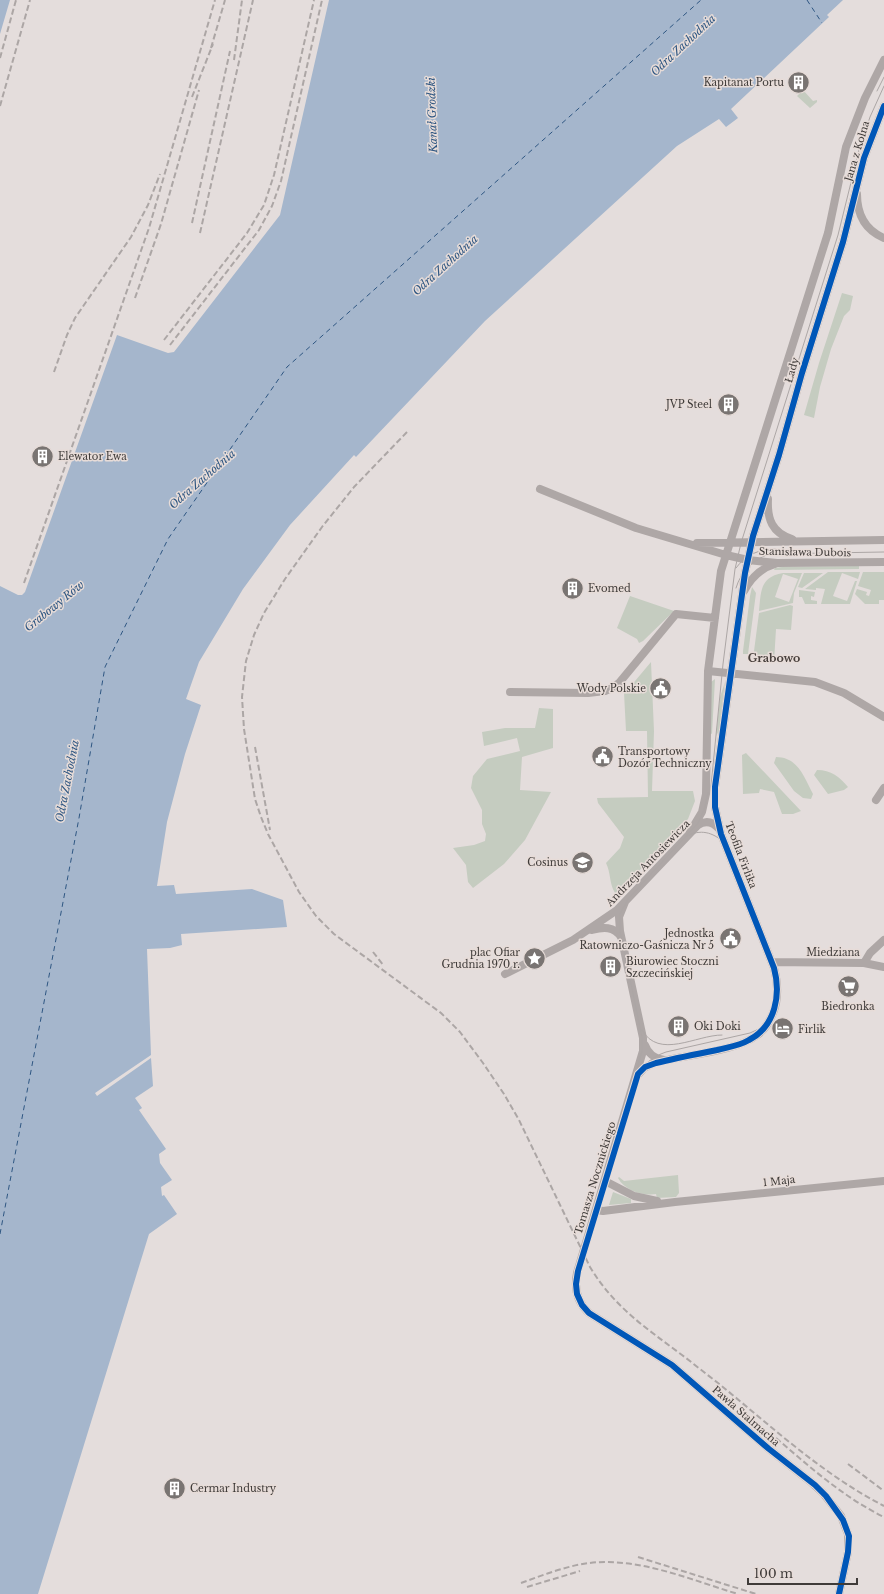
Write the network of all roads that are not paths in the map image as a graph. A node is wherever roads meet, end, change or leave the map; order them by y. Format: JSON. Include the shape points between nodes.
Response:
{"nodes":[{"id":1,"x":884,"y":60,"type":"edge"},
{"id":2,"x":884,"y":106,"type":"edge"},
{"id":3,"x":859,"y":178,"type":"junction"},
{"id":4,"x":838,"y":179,"type":"joint"},
{"id":5,"x":852,"y":204,"type":"joint"},
{"id":6,"x":884,"y":238,"type":"edge"},
{"id":7,"x":540,"y":489,"type":"dead end"},
{"id":8,"x":769,"y":489,"type":"junction"},
{"id":9,"x":884,"y":540,"type":"edge"},
{"id":10,"x":807,"y":541,"type":"junction"},
{"id":11,"x":680,"y":542,"type":"junction"},
{"id":12,"x":730,"y":543,"type":"junction"},
{"id":13,"x":752,"y":543,"type":"junction"},
{"id":14,"x":726,"y":555,"type":"junction"},
{"id":15,"x":748,"y":560,"type":"junction"},
{"id":16,"x":884,"y":562,"type":"edge"},
{"id":17,"x":784,"y":563,"type":"junction"},
{"id":18,"x":742,"y":597,"type":"junction"},
{"id":19,"x":715,"y":618,"type":"junction"},
{"id":20,"x":708,"y":672,"type":"junction"},
{"id":21,"x":731,"y":674,"type":"junction"},
{"id":22,"x":510,"y":692,"type":"dead end"},
{"id":23,"x":884,"y":717,"type":"edge"},
{"id":24,"x":884,"y":788,"type":"edge"},
{"id":25,"x":876,"y":800,"type":"dead end"},
{"id":26,"x":690,"y":832,"type":"junction"},
{"id":27,"x":721,"y":834,"type":"junction"},
{"id":28,"x":625,"y":902,"type":"junction"},
{"id":29,"x":587,"y":931,"type":"junction"},
{"id":30,"x":621,"y":939,"type":"junction"},
{"id":31,"x":884,"y":940,"type":"edge"},
{"id":32,"x":772,"y":962,"type":"junction"},
{"id":33,"x":864,"y":963,"type":"junction"},
{"id":34,"x":884,"y":967,"type":"edge"},
{"id":35,"x":505,"y":974,"type":"dead end"},
{"id":36,"x":643,"y":1038,"type":"junction"},
{"id":37,"x":667,"y":1060,"type":"junction"},
{"id":38,"x":636,"y":1077,"type":"junction"},
{"id":39,"x":884,"y":1180,"type":"edge"},
{"id":40,"x":605,"y":1181,"type":"junction"},
{"id":41,"x":675,"y":1202,"type":"junction"},
{"id":42,"x":596,"y":1210,"type":"junction"},
{"id":43,"x":576,"y":1285,"type":"joint"},
{"id":44,"x":839,"y":1594,"type":"edge"}],
"edges":[{"from":1,"to":4,"type":"street","name":"Jana z Kolna","via":[[856,120]]},
{"from":2,"to":3,"type":"street","name":"Jana z Kolna","via":[[870,140]]},
{"from":3,"to":5,"type":"street","name":"Jana z Kolna"},
{"from":3,"to":6,"type":"street","via":[[857,199],[862,218],[870,230]]},
{"from":4,"to":12,"type":"street","name":"Łady","via":[[828,233]]},
{"from":5,"to":8,"type":"street","name":"Łady"},
{"from":7,"to":11,"type":"street","name":"Stanisława Dubois","via":[[636,528]]},
{"from":8,"to":10,"type":"street","name":"Łady","via":[[768,512],[772,527],[786,537]]},
{"from":8,"to":13,"type":"street","name":"Łady"},
{"from":9,"to":10,"type":"street","name":"Stanisława Dubois"},
{"from":10,"to":13,"type":"street","name":"Stanisława Dubois"},
{"from":11,"to":12,"type":"street","name":"Stanisława Dubois"},
{"from":11,"to":14,"type":"street","name":"Stanisława Dubois"},
{"from":12,"to":13,"type":"street","name":"Stanisława Dubois"},
{"from":12,"to":14,"type":"street"},
{"from":13,"to":15,"type":"street","name":"Teofila Firlika"},
{"from":14,"to":15,"type":"street","name":"Stanisława Dubois"},
{"from":14,"to":19,"type":"street"},
{"from":15,"to":17,"type":"street","name":"Stanisława Dubois"},
{"from":15,"to":18,"type":"street","name":"Teofila Firlika"},
{"from":16,"to":17,"type":"street","name":"Stanisława Dubois"},
{"from":17,"to":18,"type":"street","name":"Teofila Firlika","via":[[769,566],[758,573]]},
{"from":18,"to":21,"type":"street","name":"Teofila Firlika"},
{"from":19,"to":20,"type":"street"},
{"from":19,"to":22,"type":"street","via":[[676,614],[619,683],[605,691]]},
{"from":20,"to":21,"type":"street"},
{"from":20,"to":26,"type":"street","via":[[706,794],[702,812]]},
{"from":21,"to":23,"type":"street","via":[[821,684],[844,693]]},
{"from":21,"to":27,"type":"street","name":"Teofila Firlika","via":[[714,794]]},
{"from":24,"to":25,"type":"street"},
{"from":26,"to":27,"type":"street","name":"Andrzeja Antosiewicza","via":[[700,824],[708,822],[716,826]]},
{"from":26,"to":28,"type":"street","name":"Andrzeja Antosiewicza"},
{"from":27,"to":32,"type":"street","name":"Teofila Firlika"},
{"from":28,"to":29,"type":"street","name":"Andrzeja Antosiewicza"},
{"from":28,"to":30,"type":"street","name":"Tomasza Nocznickiego","via":[[619,917]]},
{"from":29,"to":30,"type":"street","name":"Andrzeja Antosiewicza","via":[[610,928],[618,933]]},
{"from":29,"to":35,"type":"street","name":"Andrzeja Antosiewicza"},
{"from":30,"to":36,"type":"street","name":"Tomasza Nocznickiego"},
{"from":31,"to":33,"type":"street","name":"Miedziana","via":[[870,952]]},
{"from":32,"to":33,"type":"street","name":"Miedziana"},
{"from":32,"to":37,"type":"street","name":"Teofila Firlika","via":[[777,997],[772,1015],[762,1031],[742,1044]]},
{"from":33,"to":34,"type":"street"},
{"from":36,"to":37,"type":"street","via":[[650,1054]]},
{"from":36,"to":38,"type":"street","name":"Tomasza Nocznickiego","via":[[643,1055]]},
{"from":37,"to":38,"type":"street","name":"Teofila Firlika","via":[[649,1065]]},
{"from":38,"to":40,"type":"street","name":"Tomasza Nocznickiego"},
{"from":39,"to":41,"type":"street","name":"1 Maja"},
{"from":40,"to":41,"type":"street","name":"1 Maja","via":[[639,1198]]},
{"from":40,"to":42,"type":"street","name":"Tomasza Nocznickiego"},
{"from":41,"to":42,"type":"street","name":"1 Maja"},
{"from":42,"to":43,"type":"street","name":"Tomasza Nocznickiego"},
{"from":43,"to":44,"type":"street","name":"Pawła Stalmacha","via":[[579,1299],[587,1311],[672,1365],[769,1450],[824,1494],[843,1520],[848,1536],[848,1550]]}]}
